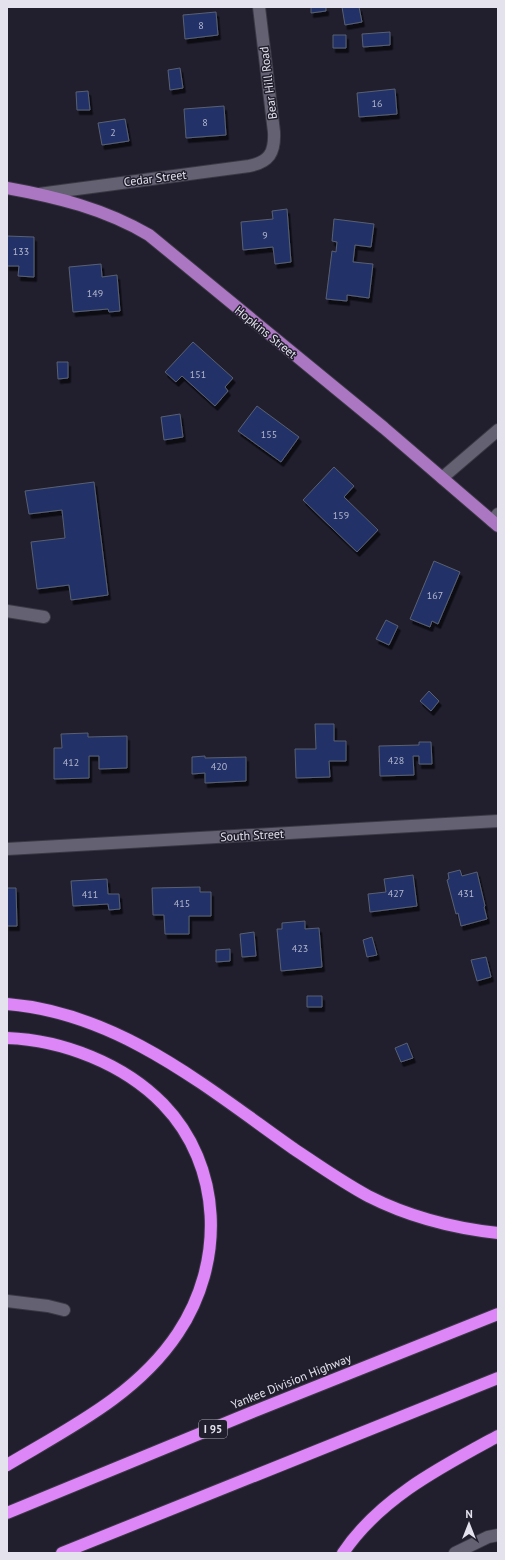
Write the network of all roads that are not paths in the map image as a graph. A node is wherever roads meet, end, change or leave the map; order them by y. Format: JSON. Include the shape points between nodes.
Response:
{"nodes":[{"id":1,"x":259,"y":7,"type":"edge"},
{"id":2,"x":268,"y":157,"type":"joint"},
{"id":3,"x":7,"y":188,"type":"edge"},
{"id":4,"x":39,"y":194,"type":"junction"},
{"id":5,"x":498,"y":430,"type":"edge"},
{"id":6,"x":442,"y":478,"type":"junction"},
{"id":7,"x":496,"y":520,"type":"edge"},
{"id":8,"x":7,"y":611,"type":"edge"},
{"id":9,"x":44,"y":617,"type":"dead end"},
{"id":10,"x":498,"y":821,"type":"edge"},
{"id":11,"x":7,"y":849,"type":"edge"},
{"id":12,"x":7,"y":1004,"type":"edge"},
{"id":13,"x":7,"y":1038,"type":"edge"},
{"id":14,"x":498,"y":1233,"type":"edge"},
{"id":15,"x":7,"y":1300,"type":"edge"},
{"id":16,"x":64,"y":1310,"type":"dead end"},
{"id":17,"x":498,"y":1314,"type":"edge"},
{"id":18,"x":498,"y":1378,"type":"edge"},
{"id":19,"x":498,"y":1436,"type":"edge"},
{"id":20,"x":7,"y":1465,"type":"edge"},
{"id":21,"x":7,"y":1513,"type":"edge"},
{"id":22,"x":498,"y":1536,"type":"edge"},
{"id":23,"x":62,"y":1553,"type":"edge"},
{"id":24,"x":343,"y":1553,"type":"edge"},
{"id":25,"x":455,"y":1553,"type":"edge"}],
"edges":[{"from":1,"to":2,"type":"street","name":"Bear Hill Road","via":[[274,132],[273,148]]},
{"from":2,"to":4,"type":"street","name":"Cedar Street","via":[[261,163],[249,166]]},
{"from":3,"to":4,"type":"main road","name":"Hopkins Street"},
{"from":4,"to":6,"type":"main road","name":"Hopkins Street","via":[[116,217],[149,236]]},
{"from":5,"to":6,"type":"street"},
{"from":6,"to":7,"type":"main road","name":"Hopkins Street"},
{"from":8,"to":9,"type":"street"},
{"from":10,"to":11,"type":"street","name":"South Street"},
{"from":12,"to":14,"type":"highway","via":[[73,1016],[106,1028],[144,1047],[322,1168],[384,1203],[442,1224]]},
{"from":13,"to":20,"type":"highway","via":[[60,1046],[102,1062],[138,1082],[164,1104],[182,1127],[198,1160],[207,1189],[212,1234],[208,1262],[197,1297],[165,1350],[130,1386],[108,1404]]},
{"from":15,"to":16,"type":"street"},
{"from":17,"to":21,"type":"highway","name":"Yankee Division Highway","number":"I 95"},
{"from":18,"to":23,"type":"highway"},
{"from":19,"to":24,"type":"highway","via":[[433,1473],[388,1503],[357,1534]]},
{"from":22,"to":25,"type":"street","via":[[488,1537]]}]}
